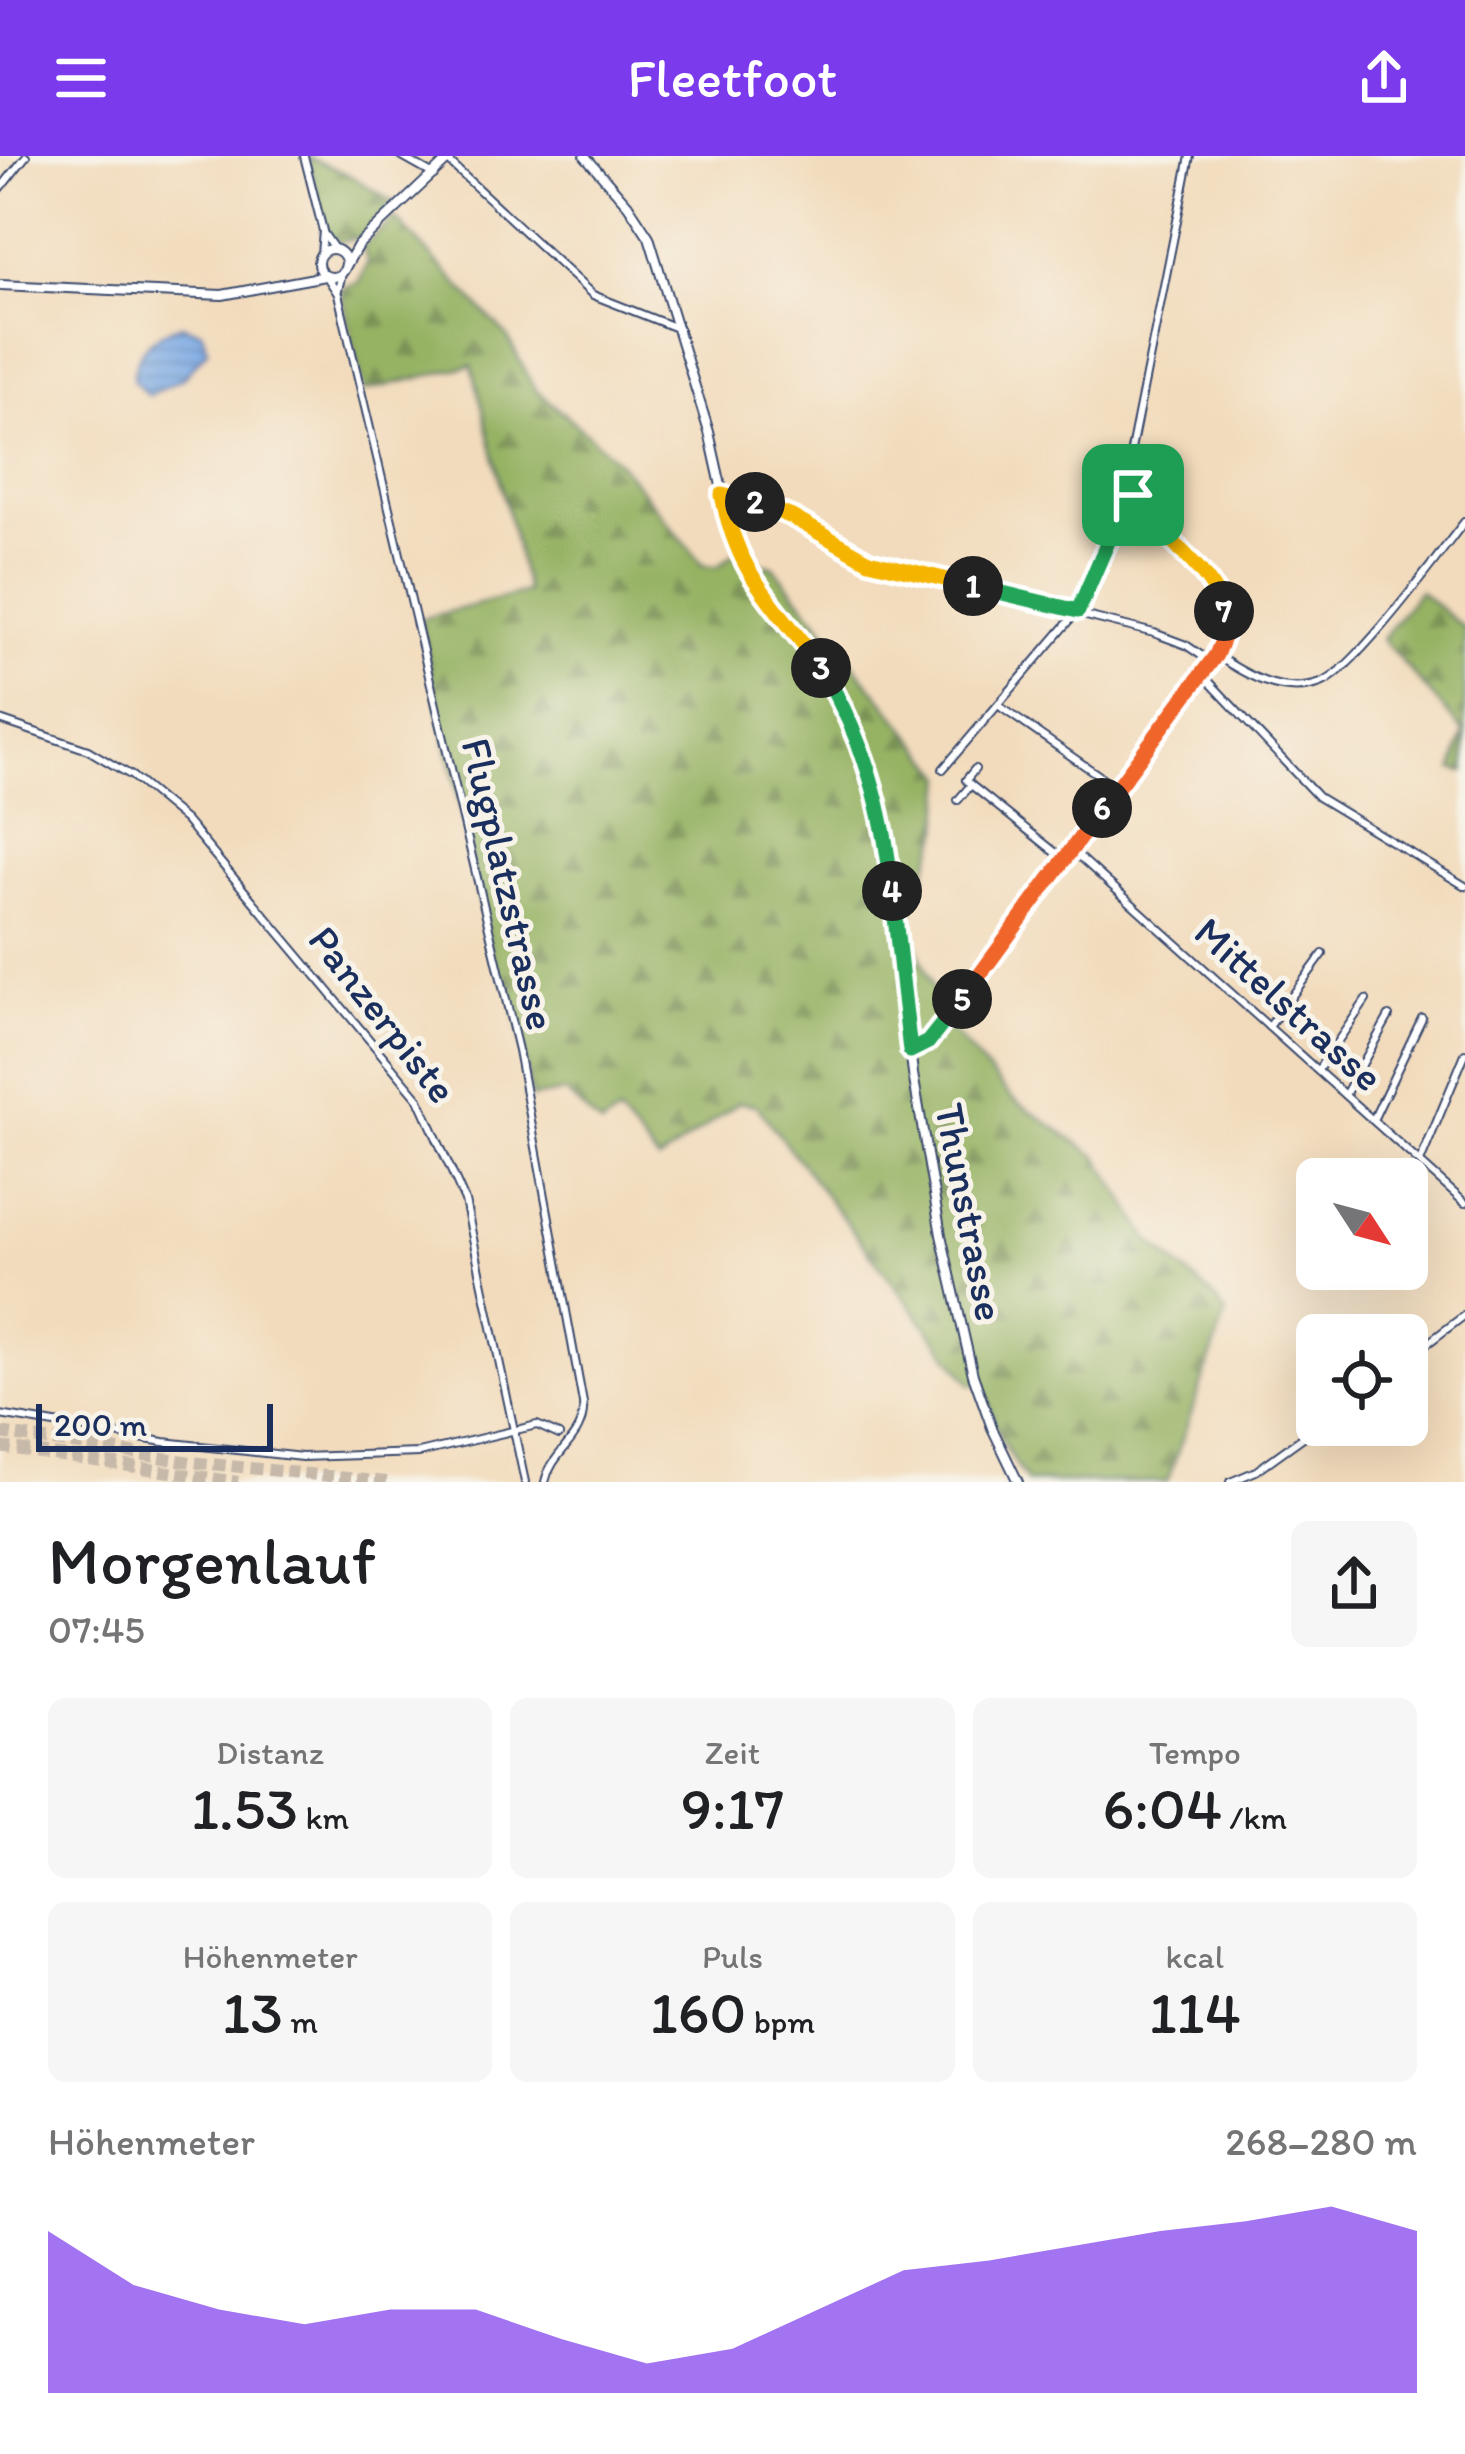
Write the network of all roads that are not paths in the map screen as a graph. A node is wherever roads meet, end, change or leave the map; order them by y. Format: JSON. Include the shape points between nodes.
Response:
{"nodes":[{"id":1,"x":26,"y":156,"type":"edge"},
{"id":2,"x":304,"y":156,"type":"edge"},
{"id":3,"x":400,"y":156,"type":"edge"},
{"id":4,"x":585,"y":156,"type":"edge"},
{"id":5,"x":1190,"y":156,"type":"edge"},
{"id":6,"x":450,"y":158,"type":"edge"},
{"id":7,"x":434,"y":175,"type":"junction"},
{"id":8,"x":0,"y":189,"type":"edge"},
{"id":9,"x":322,"y":231,"type":"junction"},
{"id":10,"x":358,"y":245,"type":"junction"},
{"id":11,"x":337,"y":250,"type":"junction"},
{"id":12,"x":319,"y":258,"type":"junction"},
{"id":13,"x":344,"y":269,"type":"junction"},
{"id":14,"x":326,"y":276,"type":"junction"},
{"id":15,"x":304,"y":278,"type":"junction"},
{"id":16,"x":0,"y":285,"type":"edge"},
{"id":17,"x":338,"y":294,"type":"junction"},
{"id":18,"x":679,"y":329,"type":"junction"},
{"id":19,"x":722,"y":495,"type":"junction"},
{"id":20,"x":1133,"y":495,"type":"junction"},
{"id":21,"x":1465,"y":521,"type":"edge"},
{"id":22,"x":1078,"y":611,"type":"junction"},
{"id":23,"x":1213,"y":658,"type":"junction"},
{"id":24,"x":1202,"y":674,"type":"junction"},
{"id":25,"x":1002,"y":708,"type":"dead end"},
{"id":26,"x":0,"y":720,"type":"edge"},
{"id":27,"x":943,"y":769,"type":"dead end"},
{"id":28,"x":975,"y":769,"type":"dead end"},
{"id":29,"x":971,"y":785,"type":"junction"},
{"id":30,"x":1117,"y":788,"type":"junction"},
{"id":31,"x":958,"y":800,"type":"dead end"},
{"id":32,"x":1072,"y":850,"type":"junction"},
{"id":33,"x":1065,"y":860,"type":"junction"},
{"id":34,"x":1465,"y":886,"type":"edge"},
{"id":35,"x":1323,"y":954,"type":"dead end"},
{"id":36,"x":1366,"y":1000,"type":"dead end"},
{"id":37,"x":1389,"y":1016,"type":"dead end"},
{"id":38,"x":1422,"y":1018,"type":"dead end"},
{"id":39,"x":1269,"y":1027,"type":"junction"},
{"id":40,"x":910,"y":1051,"type":"junction"},
{"id":41,"x":1465,"y":1054,"type":"edge"},
{"id":42,"x":1318,"y":1070,"type":"junction"},
{"id":43,"x":1345,"y":1095,"type":"junction"},
{"id":44,"x":1373,"y":1120,"type":"junction"},
{"id":45,"x":1416,"y":1158,"type":"edge"},
{"id":46,"x":1422,"y":1158,"type":"edge"},
{"id":47,"x":1428,"y":1169,"type":"edge"},
{"id":48,"x":1464,"y":1200,"type":"edge"},
{"id":49,"x":1465,"y":1315,"type":"edge"},
{"id":50,"x":1428,"y":1343,"type":"edge"},
{"id":51,"x":0,"y":1415,"type":"edge"},
{"id":52,"x":515,"y":1432,"type":"junction"},
{"id":53,"x":559,"y":1435,"type":"dead end"},
{"id":54,"x":1296,"y":1443,"type":"edge"},
{"id":55,"x":525,"y":1482,"type":"edge"},
{"id":56,"x":545,"y":1482,"type":"edge"},
{"id":57,"x":1018,"y":1482,"type":"edge"},
{"id":58,"x":1230,"y":1482,"type":"edge"}],
"edges":[{"from":1,"to":8,"type":"street"},
{"from":2,"to":9,"type":"street"},
{"from":3,"to":7,"type":"street"},
{"from":4,"to":18,"type":"street","name":"Thunstrasse","via":[[646,230]]},
{"from":5,"to":20,"type":"street","via":[[1131,450]]},
{"from":6,"to":7,"type":"street"},
{"from":6,"to":18,"type":"street","via":[[596,298]]},
{"from":7,"to":10,"type":"street"},
{"from":9,"to":11,"type":"street"},
{"from":9,"to":12,"type":"street"},
{"from":10,"to":11,"type":"street"},
{"from":10,"to":13,"type":"street"},
{"from":11,"to":12,"type":"street"},
{"from":11,"to":13,"type":"street"},
{"from":12,"to":14,"type":"street"},
{"from":12,"to":15,"type":"street"},
{"from":13,"to":14,"type":"street"},
{"from":13,"to":17,"type":"street","name":"Flugplatzstrasse"},
{"from":14,"to":15,"type":"street"},
{"from":14,"to":17,"type":"street","name":"Flugplatzstrasse"},
{"from":15,"to":16,"type":"street","via":[[222,296]]},
{"from":17,"to":56,"type":"street","name":"Flugplatzstrasse","via":[[518,1050],[583,1403],[580,1431]]},
{"from":18,"to":19,"type":"street","name":"Thunstrasse"},
{"from":19,"to":22,"type":"street","via":[[779,511],[869,561]]},
{"from":19,"to":40,"type":"street","name":"Thunstrasse","via":[[743,564],[819,665],[870,766],[887,843]]},
{"from":20,"to":22,"type":"street"},
{"from":20,"to":23,"type":"street","via":[[1219,597],[1226,625]]},
{"from":21,"to":23,"type":"street","via":[[1327,681],[1261,682]]},
{"from":22,"to":23,"type":"street"},
{"from":22,"to":27,"type":"street"},
{"from":23,"to":24,"type":"street"},
{"from":24,"to":30,"type":"street"},
{"from":24,"to":34,"type":"street","via":[[1318,797]]},
{"from":25,"to":30,"type":"street"},
{"from":26,"to":52,"type":"street","name":"Panzerpiste","via":[[100,756],[185,820],[419,1099],[465,1201]]},
{"from":28,"to":29,"type":"street"},
{"from":29,"to":31,"type":"street"},
{"from":29,"to":33,"type":"street"},
{"from":30,"to":32,"type":"street"},
{"from":32,"to":33,"type":"street"},
{"from":32,"to":39,"type":"street","name":"Mittelstrasse"},
{"from":33,"to":40,"type":"street","via":[[932,1038]]},
{"from":35,"to":39,"type":"street"},
{"from":36,"to":42,"type":"street"},
{"from":37,"to":43,"type":"street"},
{"from":38,"to":44,"type":"street"},
{"from":39,"to":42,"type":"street","name":"Mittelstrasse"},
{"from":40,"to":57,"type":"street","name":"Thunstrasse","via":[[966,1348]]},
{"from":41,"to":46,"type":"street"},
{"from":42,"to":43,"type":"street","name":"Mittelstrasse"},
{"from":43,"to":44,"type":"street","name":"Mittelstrasse"},
{"from":44,"to":45,"type":"street","name":"Mittelstrasse"},
{"from":47,"to":48,"type":"street","name":"Mittelstrasse"},
{"from":49,"to":50,"type":"street"},
{"from":51,"to":52,"type":"street","via":[[302,1457],[392,1456]]},
{"from":52,"to":53,"type":"street","via":[[543,1426]]},
{"from":52,"to":55,"type":"street","name":"Panzerpiste"},
{"from":54,"to":58,"type":"street"}]}
